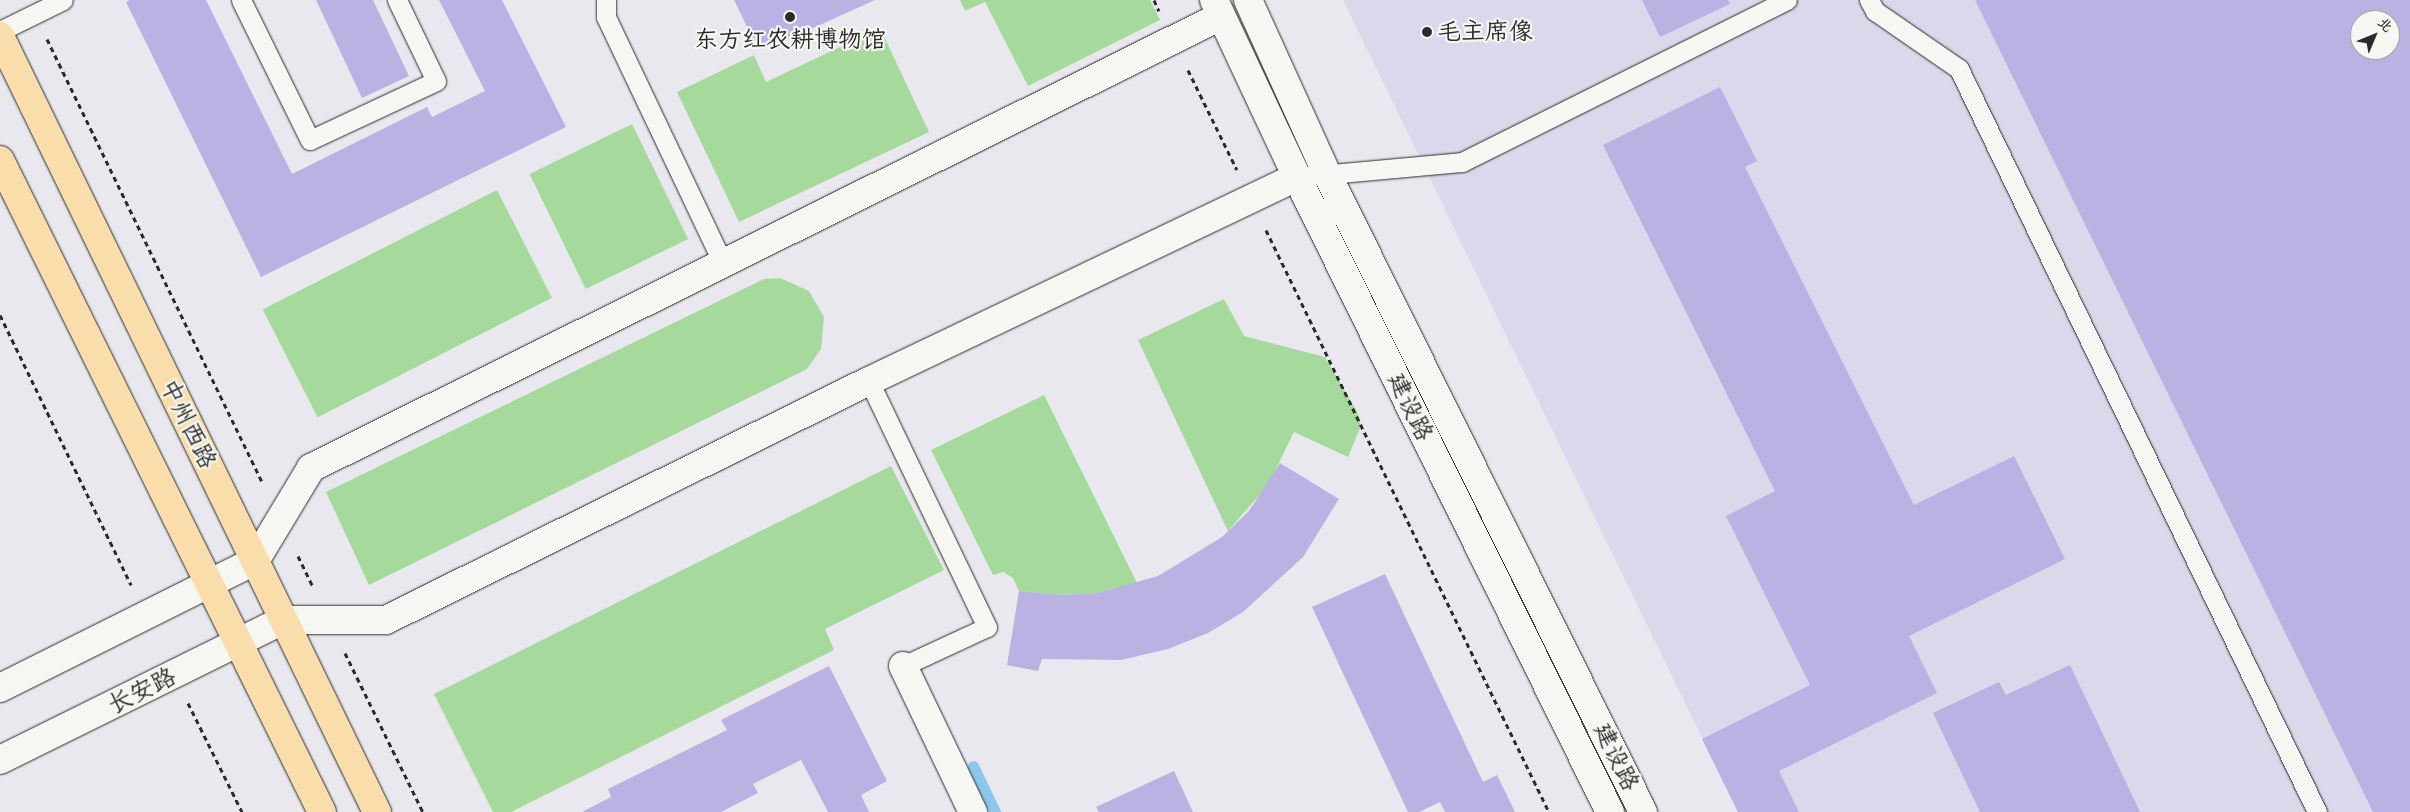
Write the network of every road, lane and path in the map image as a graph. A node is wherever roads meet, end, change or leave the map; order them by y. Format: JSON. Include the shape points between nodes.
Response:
{"nodes":[{"id":1,"x":63,"y":0,"type":"edge"},
{"id":2,"x":240,"y":0,"type":"edge"},
{"id":3,"x":397,"y":0,"type":"edge"},
{"id":4,"x":606,"y":0,"type":"edge"},
{"id":5,"x":1154,"y":0,"type":"edge"},
{"id":6,"x":1247,"y":0,"type":"edge"},
{"id":7,"x":1787,"y":0,"type":"edge"},
{"id":8,"x":1869,"y":0,"type":"edge"},
{"id":9,"x":1217,"y":8,"type":"edge"},
{"id":10,"x":34,"y":14,"type":"junction"},
{"id":11,"x":0,"y":31,"type":"edge"},
{"id":12,"x":0,"y":36,"type":"edge"},
{"id":13,"x":1173,"y":39,"type":"junction"},
{"id":14,"x":0,"y":160,"type":"edge"},
{"id":15,"x":1326,"y":174,"type":"junction"},
{"id":16,"x":1297,"y":177,"type":"junction"},
{"id":17,"x":1251,"y":199,"type":"junction"},
{"id":18,"x":723,"y":262,"type":"junction"},
{"id":19,"x":0,"y":316,"type":"edge"},
{"id":20,"x":869,"y":382,"type":"junction"},
{"id":21,"x":281,"y":520,"type":"junction"},
{"id":22,"x":255,"y":561,"type":"junction"},
{"id":23,"x":210,"y":583,"type":"junction"},
{"id":24,"x":146,"y":615,"type":"junction"},
{"id":25,"x":283,"y":620,"type":"junction"},
{"id":26,"x":329,"y":620,"type":"junction"},
{"id":27,"x":240,"y":643,"type":"junction"},
{"id":28,"x":903,"y":666,"type":"joint"},
{"id":29,"x":175,"y":675,"type":"junction"},
{"id":30,"x":0,"y":688,"type":"edge"},
{"id":31,"x":0,"y":760,"type":"edge"},
{"id":32,"x":242,"y":812,"type":"edge"},
{"id":33,"x":322,"y":812,"type":"edge"},
{"id":34,"x":377,"y":812,"type":"edge"},
{"id":35,"x":422,"y":812,"type":"edge"},
{"id":36,"x":973,"y":812,"type":"edge"},
{"id":37,"x":1549,"y":812,"type":"edge"},
{"id":38,"x":1610,"y":812,"type":"edge"},
{"id":39,"x":1644,"y":812,"type":"edge"},
{"id":40,"x":2317,"y":812,"type":"edge"}],
"edges":[{"from":1,"to":10,"type":"lane"},
{"from":2,"to":3,"type":"lane","via":[[310,140],[436,81]]},
{"from":4,"to":18,"type":"lane","via":[[606,17]]},
{"from":5,"to":13,"type":"path"},
{"from":6,"to":9,"type":"lane"},
{"from":6,"to":15,"type":"main road","name":"建设路"},
{"from":7,"to":15,"type":"lane","via":[[1462,162]]},
{"from":8,"to":40,"type":"lane","via":[[1875,11],[1959,69]]},
{"from":9,"to":13,"type":"main road"},
{"from":9,"to":16,"type":"main road","name":"建设路"},
{"from":10,"to":11,"type":"lane"},
{"from":10,"to":21,"type":"path"},
{"from":12,"to":22,"type":"main road","name":"中州西路"},
{"from":13,"to":17,"type":"path"},
{"from":13,"to":18,"type":"main road"},
{"from":14,"to":23,"type":"main road"},
{"from":15,"to":16,"type":"lane"},
{"from":15,"to":39,"type":"main road","name":"建设路"},
{"from":16,"to":17,"type":"main road"},
{"from":16,"to":38,"type":"main road","name":"建设路"},
{"from":17,"to":20,"type":"main road"},
{"from":17,"to":37,"type":"path"},
{"from":18,"to":21,"type":"main road","via":[[312,468]]},
{"from":19,"to":24,"type":"path"},
{"from":20,"to":26,"type":"main road","via":[[386,620]]},
{"from":20,"to":28,"type":"lane","via":[[986,627]]},
{"from":21,"to":22,"type":"main road"},
{"from":21,"to":26,"type":"path"},
{"from":22,"to":23,"type":"main road"},
{"from":22,"to":25,"type":"main road","name":"中州西路"},
{"from":23,"to":24,"type":"main road"},
{"from":23,"to":27,"type":"main road"},
{"from":24,"to":30,"type":"main road"},
{"from":25,"to":26,"type":"main road"},
{"from":25,"to":27,"type":"main road","name":"长安路"},
{"from":25,"to":34,"type":"main road","name":"中州西路"},
{"from":26,"to":35,"type":"path"},
{"from":27,"to":29,"type":"main road","name":"长安路"},
{"from":27,"to":33,"type":"main road"},
{"from":28,"to":36,"type":"main road"},
{"from":29,"to":31,"type":"main road","name":"长安路"},
{"from":29,"to":32,"type":"path"}]}
